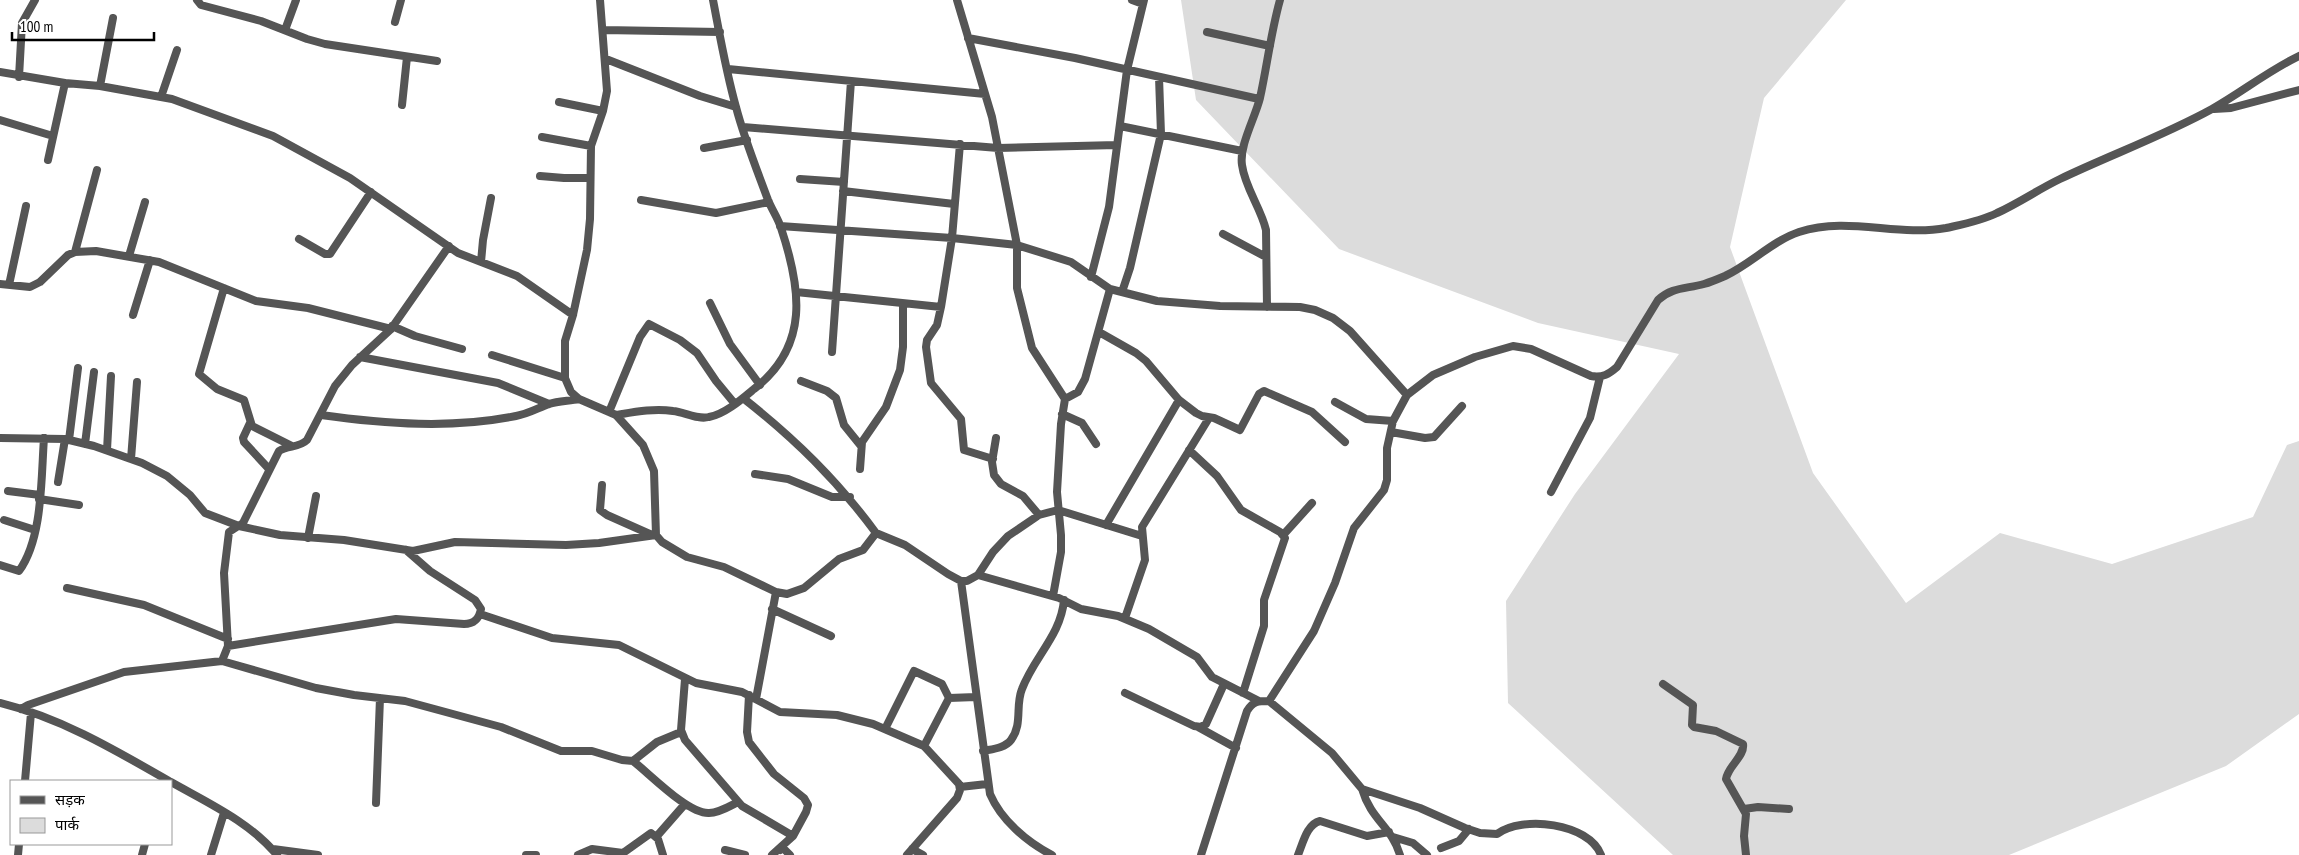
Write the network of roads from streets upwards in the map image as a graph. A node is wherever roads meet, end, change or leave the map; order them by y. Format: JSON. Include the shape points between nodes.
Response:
{"nodes":[{"id":1,"x":35,"y":0,"type":"edge"},
{"id":2,"x":197,"y":0,"type":"edge"},
{"id":3,"x":296,"y":0,"type":"edge"},
{"id":4,"x":401,"y":0,"type":"edge"},
{"id":5,"x":600,"y":0,"type":"edge"},
{"id":6,"x":713,"y":0,"type":"edge"},
{"id":7,"x":956,"y":0,"type":"edge"},
{"id":8,"x":1132,"y":0,"type":"edge"},
{"id":9,"x":1280,"y":0,"type":"edge"},
{"id":10,"x":1144,"y":2,"type":"edge"},
{"id":11,"x":113,"y":18,"type":"dead end"},
{"id":12,"x":395,"y":22,"type":"dead end"},
{"id":13,"x":286,"y":30,"type":"junction"},
{"id":14,"x":603,"y":30,"type":"junction"},
{"id":15,"x":720,"y":32,"type":"junction"},
{"id":16,"x":1208,"y":32,"type":"dead end"},
{"id":17,"x":968,"y":38,"type":"junction"},
{"id":18,"x":1270,"y":46,"type":"junction"},
{"id":19,"x":177,"y":50,"type":"dead end"},
{"id":20,"x":2299,"y":56,"type":"edge"},
{"id":21,"x":406,"y":57,"type":"junction"},
{"id":22,"x":606,"y":59,"type":"junction"},
{"id":23,"x":437,"y":61,"type":"dead end"},
{"id":24,"x":728,"y":69,"type":"junction"},
{"id":25,"x":1127,"y":70,"type":"junction"},
{"id":26,"x":2,"y":73,"type":"edge"},
{"id":27,"x":20,"y":76,"type":"junction"},
{"id":28,"x":1160,"y":77,"type":"junction"},
{"id":29,"x":851,"y":81,"type":"junction"},
{"id":30,"x":0,"y":82,"type":"edge"},
{"id":31,"x":65,"y":83,"type":"junction"},
{"id":32,"x":100,"y":86,"type":"junction"},
{"id":33,"x":2299,"y":90,"type":"edge"},
{"id":34,"x":985,"y":94,"type":"junction"},
{"id":35,"x":161,"y":97,"type":"junction"},
{"id":36,"x":1260,"y":99,"type":"junction"},
{"id":37,"x":559,"y":102,"type":"dead end"},
{"id":38,"x":402,"y":105,"type":"dead end"},
{"id":39,"x":736,"y":107,"type":"junction"},
{"id":40,"x":2212,"y":109,"type":"junction"},
{"id":41,"x":603,"y":111,"type":"junction"},
{"id":42,"x":0,"y":120,"type":"edge"},
{"id":43,"x":1120,"y":126,"type":"junction"},
{"id":44,"x":743,"y":127,"type":"junction"},
{"id":45,"x":1161,"y":134,"type":"junction"},
{"id":46,"x":847,"y":135,"type":"junction"},
{"id":47,"x":53,"y":136,"type":"junction"},
{"id":48,"x":542,"y":137,"type":"dead end"},
{"id":49,"x":747,"y":140,"type":"junction"},
{"id":50,"x":960,"y":144,"type":"junction"},
{"id":51,"x":1117,"y":145,"type":"junction"},
{"id":52,"x":591,"y":146,"type":"junction"},
{"id":53,"x":704,"y":148,"type":"dead end"},
{"id":54,"x":998,"y":148,"type":"junction"},
{"id":55,"x":1242,"y":151,"type":"junction"},
{"id":56,"x":48,"y":160,"type":"dead end"},
{"id":57,"x":97,"y":170,"type":"dead end"},
{"id":58,"x":540,"y":176,"type":"dead end"},
{"id":59,"x":590,"y":178,"type":"junction"},
{"id":60,"x":800,"y":179,"type":"dead end"},
{"id":61,"x":843,"y":186,"type":"junction"},
{"id":62,"x":371,"y":192,"type":"junction"},
{"id":63,"x":491,"y":198,"type":"dead end"},
{"id":64,"x":641,"y":200,"type":"dead end"},
{"id":65,"x":145,"y":202,"type":"dead end"},
{"id":66,"x":769,"y":202,"type":"junction"},
{"id":67,"x":954,"y":204,"type":"junction"},
{"id":68,"x":26,"y":206,"type":"dead end"},
{"id":69,"x":780,"y":226,"type":"junction"},
{"id":70,"x":840,"y":230,"type":"junction"},
{"id":71,"x":1223,"y":234,"type":"dead end"},
{"id":72,"x":952,"y":238,"type":"junction"},
{"id":73,"x":299,"y":239,"type":"dead end"},
{"id":74,"x":1017,"y":245,"type":"junction"},
{"id":75,"x":449,"y":246,"type":"junction"},
{"id":76,"x":75,"y":252,"type":"junction"},
{"id":77,"x":130,"y":256,"type":"junction"},
{"id":78,"x":1266,"y":257,"type":"junction"},
{"id":79,"x":150,"y":260,"type":"junction"},
{"id":80,"x":481,"y":262,"type":"junction"},
{"id":81,"x":1091,"y":277,"type":"junction"},
{"id":82,"x":0,"y":284,"type":"edge"},
{"id":83,"x":9,"y":285,"type":"junction"},
{"id":84,"x":224,"y":288,"type":"junction"},
{"id":85,"x":1110,"y":289,"type":"junction"},
{"id":86,"x":796,"y":292,"type":"junction"},
{"id":87,"x":1122,"y":292,"type":"junction"},
{"id":88,"x":836,"y":298,"type":"junction"},
{"id":89,"x":710,"y":303,"type":"dead end"},
{"id":90,"x":903,"y":304,"type":"junction"},
{"id":91,"x":942,"y":307,"type":"junction"},
{"id":92,"x":1267,"y":307,"type":"junction"},
{"id":93,"x":133,"y":315,"type":"dead end"},
{"id":94,"x":573,"y":315,"type":"junction"},
{"id":95,"x":392,"y":328,"type":"junction"},
{"id":96,"x":1099,"y":332,"type":"junction"},
{"id":97,"x":462,"y":349,"type":"dead end"},
{"id":98,"x":832,"y":352,"type":"dead end"},
{"id":99,"x":492,"y":355,"type":"dead end"},
{"id":100,"x":360,"y":358,"type":"junction"},
{"id":101,"x":78,"y":368,"type":"dead end"},
{"id":102,"x":94,"y":372,"type":"dead end"},
{"id":103,"x":110,"y":376,"type":"dead end"},
{"id":104,"x":1600,"y":377,"type":"junction"},
{"id":105,"x":565,"y":378,"type":"junction"},
{"id":106,"x":137,"y":382,"type":"dead end"},
{"id":107,"x":801,"y":382,"type":"dead end"},
{"id":108,"x":760,"y":385,"type":"junction"},
{"id":109,"x":1407,"y":395,"type":"junction"},
{"id":110,"x":743,"y":398,"type":"junction"},
{"id":111,"x":579,"y":399,"type":"junction"},
{"id":112,"x":1065,"y":400,"type":"junction"},
{"id":113,"x":1179,"y":400,"type":"junction"},
{"id":114,"x":1336,"y":402,"type":"dead end"},
{"id":115,"x":549,"y":404,"type":"junction"},
{"id":116,"x":734,"y":404,"type":"junction"},
{"id":117,"x":1462,"y":406,"type":"dead end"},
{"id":118,"x":613,"y":414,"type":"junction"},
{"id":119,"x":1062,"y":414,"type":"junction"},
{"id":120,"x":321,"y":415,"type":"junction"},
{"id":121,"x":1209,"y":418,"type":"junction"},
{"id":122,"x":1393,"y":421,"type":"junction"},
{"id":123,"x":250,"y":423,"type":"junction"},
{"id":124,"x":1391,"y":432,"type":"junction"},
{"id":125,"x":0,"y":438,"type":"edge"},
{"id":126,"x":44,"y":438,"type":"junction"},
{"id":127,"x":996,"y":438,"type":"dead end"},
{"id":128,"x":67,"y":439,"type":"junction"},
{"id":129,"x":1345,"y":442,"type":"dead end"},
{"id":130,"x":86,"y":444,"type":"junction"},
{"id":131,"x":1096,"y":444,"type":"dead end"},
{"id":132,"x":861,"y":446,"type":"junction"},
{"id":133,"x":293,"y":447,"type":"junction"},
{"id":134,"x":107,"y":450,"type":"junction"},
{"id":135,"x":1189,"y":450,"type":"junction"},
{"id":136,"x":131,"y":459,"type":"junction"},
{"id":137,"x":993,"y":459,"type":"junction"},
{"id":138,"x":269,"y":469,"type":"junction"},
{"id":139,"x":860,"y":469,"type":"dead end"},
{"id":140,"x":754,"y":474,"type":"dead end"},
{"id":141,"x":58,"y":482,"type":"dead end"},
{"id":142,"x":602,"y":485,"type":"dead end"},
{"id":143,"x":8,"y":492,"type":"dead end"},
{"id":144,"x":1552,"y":492,"type":"dead end"},
{"id":145,"x":316,"y":496,"type":"dead end"},
{"id":146,"x":40,"y":497,"type":"junction"},
{"id":147,"x":850,"y":498,"type":"junction"},
{"id":148,"x":1312,"y":503,"type":"dead end"},
{"id":149,"x":79,"y":505,"type":"dead end"},
{"id":150,"x":1058,"y":510,"type":"junction"},
{"id":151,"x":1039,"y":515,"type":"junction"},
{"id":152,"x":4,"y":520,"type":"dead end"},
{"id":153,"x":1106,"y":525,"type":"junction"},
{"id":154,"x":239,"y":526,"type":"junction"},
{"id":155,"x":35,"y":530,"type":"junction"},
{"id":156,"x":876,"y":534,"type":"junction"},
{"id":157,"x":1284,"y":534,"type":"junction"},
{"id":158,"x":654,"y":535,"type":"junction"},
{"id":159,"x":1142,"y":536,"type":"junction"},
{"id":160,"x":308,"y":538,"type":"junction"},
{"id":161,"x":406,"y":550,"type":"junction"},
{"id":162,"x":0,"y":565,"type":"edge"},
{"id":163,"x":978,"y":575,"type":"junction"},
{"id":164,"x":961,"y":581,"type":"junction"},
{"id":165,"x":67,"y":588,"type":"dead end"},
{"id":166,"x":776,"y":592,"type":"junction"},
{"id":167,"x":1053,"y":596,"type":"junction"},
{"id":168,"x":1064,"y":600,"type":"junction"},
{"id":169,"x":772,"y":608,"type":"junction"},
{"id":170,"x":480,"y":614,"type":"junction"},
{"id":171,"x":1124,"y":618,"type":"junction"},
{"id":172,"x":831,"y":636,"type":"dead end"},
{"id":173,"x":228,"y":643,"type":"junction"},
{"id":174,"x":222,"y":662,"type":"junction"},
{"id":175,"x":685,"y":679,"type":"junction"},
{"id":176,"x":1224,"y":684,"type":"junction"},
{"id":177,"x":1663,"y":684,"type":"dead end"},
{"id":178,"x":1125,"y":693,"type":"dead end"},
{"id":179,"x":1243,"y":693,"type":"junction"},
{"id":180,"x":752,"y":697,"type":"junction"},
{"id":181,"x":976,"y":697,"type":"junction"},
{"id":182,"x":380,"y":698,"type":"junction"},
{"id":183,"x":949,"y":698,"type":"junction"},
{"id":184,"x":1259,"y":701,"type":"junction"},
{"id":185,"x":1269,"y":701,"type":"junction"},
{"id":186,"x":0,"y":703,"type":"edge"},
{"id":187,"x":20,"y":709,"type":"junction"},
{"id":188,"x":31,"y":713,"type":"junction"},
{"id":189,"x":1198,"y":727,"type":"junction"},
{"id":190,"x":885,"y":729,"type":"junction"},
{"id":191,"x":681,"y":732,"type":"junction"},
{"id":192,"x":924,"y":746,"type":"junction"},
{"id":193,"x":1236,"y":748,"type":"junction"},
{"id":194,"x":983,"y":751,"type":"junction"},
{"id":195,"x":634,"y":761,"type":"junction"},
{"id":196,"x":25,"y":780,"type":"edge"},
{"id":197,"x":166,"y":780,"type":"edge"},
{"id":198,"x":172,"y":783,"type":"edge"},
{"id":199,"x":987,"y":784,"type":"junction"},
{"id":200,"x":960,"y":787,"type":"junction"},
{"id":201,"x":1362,"y":789,"type":"junction"},
{"id":202,"x":738,"y":802,"type":"junction"},
{"id":203,"x":376,"y":803,"type":"dead end"},
{"id":204,"x":686,"y":804,"type":"junction"},
{"id":205,"x":1744,"y":809,"type":"junction"},
{"id":206,"x":1790,"y":809,"type":"dead end"},
{"id":207,"x":224,"y":813,"type":"junction"},
{"id":208,"x":1468,"y":829,"type":"junction"},
{"id":209,"x":1391,"y":834,"type":"junction"},
{"id":210,"x":657,"y":836,"type":"junction"},
{"id":211,"x":793,"y":836,"type":"junction"},
{"id":212,"x":782,"y":847,"type":"junction"},
{"id":213,"x":1441,"y":848,"type":"dead end"},
{"id":214,"x":724,"y":850,"type":"dead end"},
{"id":215,"x":275,"y":852,"type":"edge"},
{"id":216,"x":910,"y":852,"type":"edge"},
{"id":217,"x":211,"y":855,"type":"edge"},
{"id":218,"x":318,"y":855,"type":"edge"},
{"id":219,"x":526,"y":855,"type":"edge"},
{"id":220,"x":536,"y":855,"type":"edge"},
{"id":221,"x":578,"y":855,"type":"edge"},
{"id":222,"x":663,"y":855,"type":"edge"},
{"id":223,"x":745,"y":855,"type":"edge"},
{"id":224,"x":774,"y":855,"type":"edge"},
{"id":225,"x":790,"y":855,"type":"edge"},
{"id":226,"x":923,"y":855,"type":"edge"},
{"id":227,"x":1052,"y":855,"type":"edge"},
{"id":228,"x":1201,"y":855,"type":"edge"},
{"id":229,"x":1298,"y":855,"type":"edge"},
{"id":230,"x":1400,"y":855,"type":"edge"},
{"id":231,"x":1427,"y":855,"type":"edge"},
{"id":232,"x":1601,"y":855,"type":"edge"},
{"id":233,"x":1746,"y":855,"type":"edge"}],
"edges":[{"from":1,"to":27,"type":"street","via":[[22,23]]},
{"from":2,"to":13,"type":"street","via":[[201,5]]},
{"from":3,"to":13,"type":"street"},
{"from":4,"to":12,"type":"street"},
{"from":5,"to":14,"type":"street"},
{"from":6,"to":15,"type":"street"},
{"from":7,"to":17,"type":"street"},
{"from":8,"to":10,"type":"street"},
{"from":9,"to":18,"type":"street"},
{"from":10,"to":25,"type":"street"},
{"from":11,"to":32,"type":"street"},
{"from":13,"to":21,"type":"street","via":[[325,44]]},
{"from":14,"to":15,"type":"street"},
{"from":14,"to":22,"type":"street"},
{"from":15,"to":24,"type":"street"},
{"from":16,"to":18,"type":"street"},
{"from":17,"to":25,"type":"street"},
{"from":17,"to":34,"type":"street"},
{"from":18,"to":36,"type":"street"},
{"from":19,"to":35,"type":"street"},
{"from":20,"to":40,"type":"street","via":[[2274,68]]},
{"from":21,"to":23,"type":"street"},
{"from":21,"to":38,"type":"street"},
{"from":22,"to":39,"type":"street"},
{"from":22,"to":41,"type":"street","via":[[607,91]]},
{"from":24,"to":29,"type":"street"},
{"from":24,"to":39,"type":"street"},
{"from":25,"to":28,"type":"street"},
{"from":25,"to":43,"type":"street"},
{"from":26,"to":27,"type":"street"},
{"from":26,"to":30,"type":"street"},
{"from":27,"to":31,"type":"street"},
{"from":28,"to":36,"type":"street"},
{"from":28,"to":45,"type":"street"},
{"from":29,"to":34,"type":"street"},
{"from":29,"to":46,"type":"street"},
{"from":31,"to":32,"type":"street"},
{"from":31,"to":47,"type":"street"},
{"from":32,"to":35,"type":"street"},
{"from":33,"to":40,"type":"street","via":[[2232,108]]},
{"from":34,"to":54,"type":"street"},
{"from":35,"to":62,"type":"street","via":[[202,108],[273,136]]},
{"from":36,"to":55,"type":"street"},
{"from":37,"to":41,"type":"street"},
{"from":39,"to":44,"type":"street"},
{"from":40,"to":104,"type":"street","via":[[2033,192],[1997,213],[1972,222],[1916,230],[1851,224],[1799,232],[1727,275],[1705,284],[1676,288],[1664,295],[1617,367]]},
{"from":41,"to":52,"type":"street"},
{"from":42,"to":47,"type":"street"},
{"from":43,"to":45,"type":"street"},
{"from":43,"to":51,"type":"street"},
{"from":44,"to":46,"type":"street"},
{"from":44,"to":49,"type":"street"},
{"from":45,"to":55,"type":"street"},
{"from":45,"to":87,"type":"street"},
{"from":46,"to":50,"type":"street"},
{"from":46,"to":61,"type":"street"},
{"from":47,"to":56,"type":"street"},
{"from":48,"to":52,"type":"street"},
{"from":49,"to":53,"type":"street"},
{"from":49,"to":66,"type":"street"},
{"from":50,"to":54,"type":"street"},
{"from":50,"to":67,"type":"street"},
{"from":51,"to":54,"type":"street"},
{"from":51,"to":81,"type":"street","via":[[1109,207]]},
{"from":52,"to":59,"type":"street"},
{"from":54,"to":74,"type":"street"},
{"from":55,"to":78,"type":"street","via":[[1244,176],[1263,219]]},
{"from":57,"to":76,"type":"street"},
{"from":58,"to":59,"type":"street"},
{"from":59,"to":94,"type":"street","via":[[587,250]]},
{"from":60,"to":61,"type":"street"},
{"from":61,"to":67,"type":"street"},
{"from":61,"to":70,"type":"street"},
{"from":62,"to":73,"type":"street","via":[[330,254]]},
{"from":62,"to":75,"type":"street"},
{"from":63,"to":80,"type":"street"},
{"from":64,"to":66,"type":"street","via":[[716,213]]},
{"from":65,"to":77,"type":"street"},
{"from":66,"to":69,"type":"street"},
{"from":67,"to":72,"type":"street"},
{"from":68,"to":83,"type":"street"},
{"from":69,"to":70,"type":"street"},
{"from":69,"to":86,"type":"street"},
{"from":70,"to":72,"type":"street"},
{"from":70,"to":88,"type":"street"},
{"from":71,"to":78,"type":"street"},
{"from":72,"to":74,"type":"street"},
{"from":72,"to":91,"type":"street"},
{"from":74,"to":81,"type":"street","via":[[1071,262]]},
{"from":74,"to":112,"type":"street","via":[[1017,288],[1032,348]]},
{"from":75,"to":80,"type":"street"},
{"from":75,"to":95,"type":"street"},
{"from":76,"to":77,"type":"street"},
{"from":76,"to":83,"type":"street","via":[[60,261],[40,282],[30,286]]},
{"from":77,"to":79,"type":"street"},
{"from":78,"to":92,"type":"street"},
{"from":79,"to":84,"type":"street"},
{"from":79,"to":93,"type":"street"},
{"from":80,"to":94,"type":"street","via":[[517,276]]},
{"from":81,"to":85,"type":"street"},
{"from":82,"to":83,"type":"street"},
{"from":84,"to":95,"type":"street","via":[[256,301],[308,308]]},
{"from":84,"to":123,"type":"street","via":[[199,374],[217,389],[244,400]]},
{"from":85,"to":87,"type":"street"},
{"from":85,"to":96,"type":"street"},
{"from":86,"to":88,"type":"street"},
{"from":86,"to":108,"type":"street","via":[[794,327],[788,349],[773,374]]},
{"from":87,"to":92,"type":"street","via":[[1157,301]]},
{"from":88,"to":90,"type":"street"},
{"from":88,"to":98,"type":"street"},
{"from":89,"to":108,"type":"street","via":[[730,344]]},
{"from":90,"to":91,"type":"street"},
{"from":90,"to":132,"type":"street","via":[[903,347],[898,378],[886,407]]},
{"from":91,"to":137,"type":"street","via":[[926,344],[931,383],[961,419],[964,450]]},
{"from":92,"to":109,"type":"street","via":[[1300,307],[1334,318],[1350,330]]},
{"from":94,"to":105,"type":"street","via":[[565,341]]},
{"from":95,"to":97,"type":"street"},
{"from":95,"to":100,"type":"street"},
{"from":96,"to":112,"type":"street","via":[[1085,379],[1078,392]]},
{"from":96,"to":113,"type":"street","via":[[1136,353]]},
{"from":99,"to":105,"type":"street"},
{"from":100,"to":115,"type":"street","via":[[498,383]]},
{"from":100,"to":120,"type":"street","via":[[335,386]]},
{"from":101,"to":128,"type":"street"},
{"from":102,"to":130,"type":"street"},
{"from":103,"to":134,"type":"street"},
{"from":104,"to":109,"type":"street","via":[[1531,349],[1513,346],[1475,356],[1433,375]]},
{"from":104,"to":144,"type":"street","via":[[1590,418]]},
{"from":105,"to":111,"type":"street","via":[[571,392]]},
{"from":106,"to":136,"type":"street"},
{"from":107,"to":132,"type":"street","via":[[836,398],[844,425]]},
{"from":108,"to":110,"type":"street"},
{"from":109,"to":122,"type":"street"},
{"from":110,"to":116,"type":"street"},
{"from":110,"to":147,"type":"street","via":[[803,448]]},
{"from":111,"to":115,"type":"street"},
{"from":111,"to":118,"type":"street"},
{"from":112,"to":119,"type":"street"},
{"from":113,"to":121,"type":"street","via":[[1199,415]]},
{"from":113,"to":153,"type":"street"},
{"from":114,"to":122,"type":"street","via":[[1366,419]]},
{"from":115,"to":120,"type":"street","via":[[516,416],[463,422],[389,422]]},
{"from":116,"to":118,"type":"street","via":[[707,418],[663,410]]},
{"from":116,"to":118,"type":"street","via":[[697,353],[649,324],[640,337]]},
{"from":117,"to":124,"type":"street","via":[[1434,437]]},
{"from":118,"to":158,"type":"street","via":[[643,445],[654,471]]},
{"from":119,"to":131,"type":"street","via":[[1082,423]]},
{"from":119,"to":150,"type":"street"},
{"from":120,"to":133,"type":"street","via":[[307,440]]},
{"from":121,"to":129,"type":"street","via":[[1240,430],[1259,394],[1264,391],[1312,412]]},
{"from":121,"to":135,"type":"street"},
{"from":122,"to":124,"type":"street"},
{"from":123,"to":133,"type":"street"},
{"from":123,"to":138,"type":"street","via":[[244,442]]},
{"from":124,"to":185,"type":"street","via":[[1384,490],[1354,528],[1318,623]]},
{"from":125,"to":126,"type":"street"},
{"from":126,"to":128,"type":"street"},
{"from":126,"to":146,"type":"street"},
{"from":127,"to":137,"type":"street"},
{"from":128,"to":130,"type":"street"},
{"from":128,"to":141,"type":"street"},
{"from":130,"to":134,"type":"street"},
{"from":132,"to":139,"type":"street"},
{"from":133,"to":138,"type":"street","via":[[279,452]]},
{"from":134,"to":136,"type":"street"},
{"from":135,"to":157,"type":"street","via":[[1217,476],[1241,510]]},
{"from":135,"to":159,"type":"street","via":[[1142,526]]},
{"from":136,"to":154,"type":"street","via":[[167,476],[190,494],[204,513]]},
{"from":137,"to":151,"type":"street","via":[[992,470],[997,480],[1023,496]]},
{"from":138,"to":154,"type":"street"},
{"from":140,"to":147,"type":"street","via":[[788,479],[832,497]]},
{"from":142,"to":158,"type":"street","via":[[600,510]]},
{"from":143,"to":146,"type":"street"},
{"from":145,"to":160,"type":"street"},
{"from":146,"to":149,"type":"street"},
{"from":146,"to":155,"type":"street"},
{"from":147,"to":156,"type":"street"},
{"from":148,"to":157,"type":"street"},
{"from":150,"to":151,"type":"street"},
{"from":150,"to":153,"type":"street"},
{"from":150,"to":167,"type":"street","via":[[1062,535]]},
{"from":151,"to":163,"type":"street","via":[[1000,544]]},
{"from":152,"to":155,"type":"street"},
{"from":153,"to":159,"type":"street"},
{"from":154,"to":160,"type":"street","via":[[280,536]]},
{"from":154,"to":173,"type":"street","via":[[229,532],[224,561]]},
{"from":155,"to":162,"type":"street","via":[[19,572]]},
{"from":156,"to":164,"type":"street","via":[[905,546]]},
{"from":156,"to":166,"type":"street","via":[[863,550],[839,559],[804,588],[788,594]]},
{"from":157,"to":179,"type":"street","via":[[1285,542],[1264,600],[1262,633]]},
{"from":158,"to":161,"type":"street","via":[[566,545],[455,542]]},
{"from":158,"to":166,"type":"street","via":[[687,557],[724,567]]},
{"from":159,"to":171,"type":"street","via":[[1145,560]]},
{"from":160,"to":161,"type":"street"},
{"from":161,"to":170,"type":"street","via":[[430,571],[475,600],[480,605]]},
{"from":163,"to":164,"type":"street"},
{"from":163,"to":167,"type":"street"},
{"from":164,"to":181,"type":"street"},
{"from":165,"to":173,"type":"street","via":[[144,605]]},
{"from":166,"to":169,"type":"street"},
{"from":167,"to":168,"type":"street"},
{"from":168,"to":171,"type":"street","via":[[1081,609]]},
{"from":168,"to":194,"type":"street","via":[[1059,626],[1021,689],[1019,722],[1011,740],[1003,746]]},
{"from":169,"to":172,"type":"street"},
{"from":169,"to":180,"type":"street"},
{"from":170,"to":173,"type":"street","via":[[470,624],[390,619]]},
{"from":170,"to":175,"type":"street","via":[[552,638],[620,645]]},
{"from":171,"to":176,"type":"street","via":[[1190,652],[1201,661],[1209,675]]},
{"from":173,"to":174,"type":"street"},
{"from":174,"to":182,"type":"street","via":[[316,688]]},
{"from":174,"to":187,"type":"street","via":[[124,672]]},
{"from":175,"to":180,"type":"street","via":[[706,686],[734,689]]},
{"from":175,"to":191,"type":"street"},
{"from":176,"to":179,"type":"street"},
{"from":176,"to":189,"type":"street","via":[[1206,724]]},
{"from":177,"to":205,"type":"street","via":[[1693,705],[1693,726],[1742,744],[1742,751],[1726,779]]},
{"from":178,"to":189,"type":"street"},
{"from":179,"to":184,"type":"street"},
{"from":180,"to":190,"type":"street","via":[[780,712],[837,715]]},
{"from":180,"to":211,"type":"street","via":[[746,732],[750,742],[781,781],[807,801],[806,812]]},
{"from":181,"to":183,"type":"street"},
{"from":181,"to":194,"type":"street"},
{"from":182,"to":195,"type":"street","via":[[405,701],[501,727],[561,751],[592,751]]},
{"from":182,"to":203,"type":"street"},
{"from":183,"to":190,"type":"street","via":[[942,684],[914,671]]},
{"from":183,"to":192,"type":"street"},
{"from":184,"to":185,"type":"street"},
{"from":184,"to":193,"type":"street","via":[[1247,711]]},
{"from":185,"to":201,"type":"street","via":[[1332,753]]},
{"from":186,"to":187,"type":"street"},
{"from":187,"to":188,"type":"street"},
{"from":188,"to":196,"type":"street"},
{"from":188,"to":197,"type":"street","via":[[96,739]]},
{"from":189,"to":193,"type":"street"},
{"from":190,"to":192,"type":"street"},
{"from":191,"to":195,"type":"street","via":[[657,742]]},
{"from":191,"to":202,"type":"street"},
{"from":192,"to":200,"type":"street"},
{"from":193,"to":228,"type":"street"},
{"from":194,"to":199,"type":"street"},
{"from":195,"to":204,"type":"street"},
{"from":198,"to":207,"type":"street"},
{"from":199,"to":200,"type":"street"},
{"from":199,"to":227,"type":"street","via":[[999,812],[1030,842]]},
{"from":200,"to":216,"type":"street","via":[[957,798]]},
{"from":201,"to":208,"type":"street","via":[[1420,808]]},
{"from":201,"to":209,"type":"street","via":[[1369,808]]},
{"from":202,"to":204,"type":"street","via":[[708,813]]},
{"from":202,"to":211,"type":"street"},
{"from":204,"to":210,"type":"street"},
{"from":205,"to":206,"type":"street","via":[[1758,806]]},
{"from":205,"to":233,"type":"street","via":[[1747,818],[1744,836]]},
{"from":207,"to":215,"type":"street","via":[[266,841]]},
{"from":207,"to":217,"type":"street"},
{"from":208,"to":213,"type":"street","via":[[1459,841]]},
{"from":208,"to":232,"type":"street","via":[[1497,834],[1519,824],[1548,824],[1590,841]]},
{"from":209,"to":229,"type":"street","via":[[1367,836],[1331,823],[1316,822]]},
{"from":209,"to":230,"type":"street"},
{"from":209,"to":231,"type":"street","via":[[1413,843]]},
{"from":210,"to":221,"type":"street","via":[[648,834],[623,853],[592,849]]},
{"from":210,"to":222,"type":"street"},
{"from":211,"to":212,"type":"street"},
{"from":212,"to":224,"type":"street"},
{"from":212,"to":225,"type":"street"},
{"from":214,"to":223,"type":"street"},
{"from":215,"to":218,"type":"street"},
{"from":216,"to":226,"type":"street"},
{"from":219,"to":220,"type":"street"}]}
